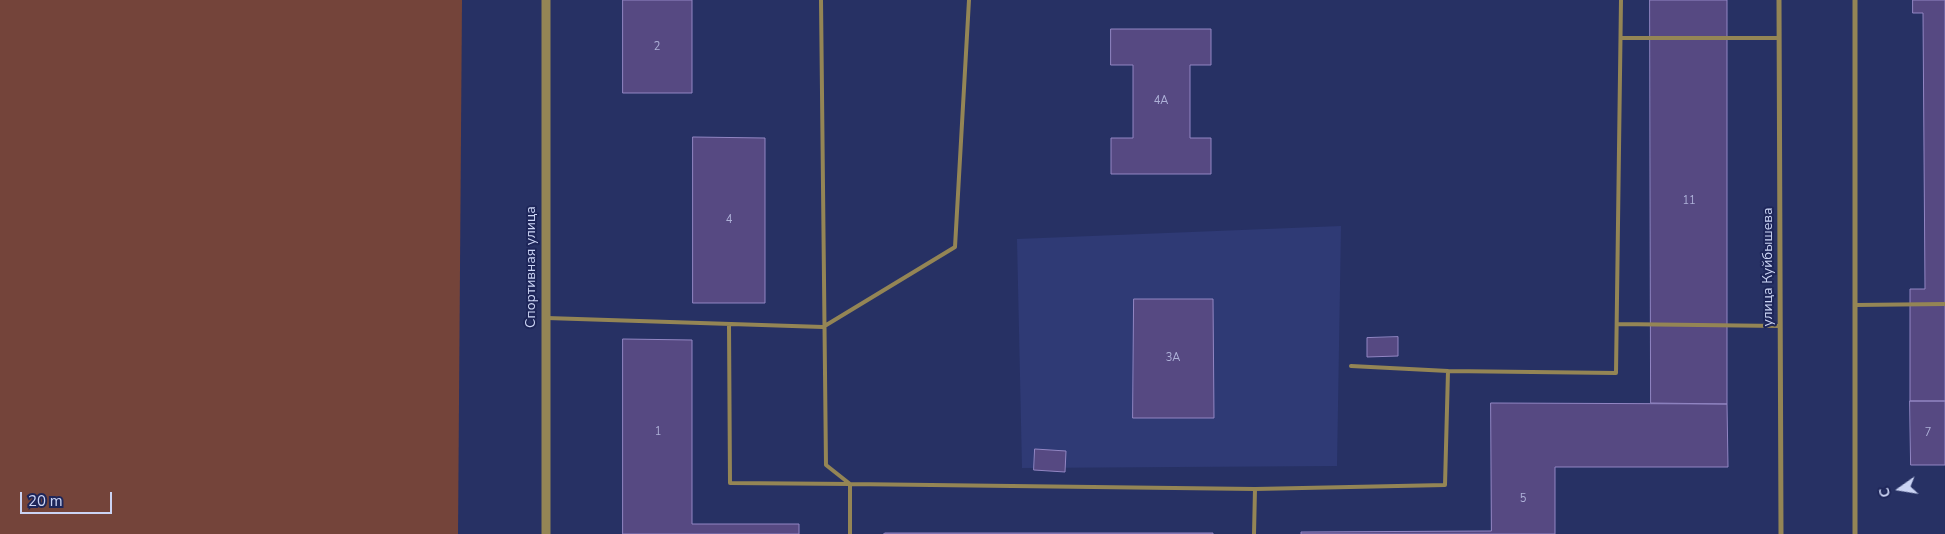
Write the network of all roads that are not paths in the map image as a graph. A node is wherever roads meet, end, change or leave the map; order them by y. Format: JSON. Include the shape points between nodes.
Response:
{"nodes":[{"id":1,"x":546,"y":0,"type":"edge"},
{"id":2,"x":821,"y":0,"type":"edge"},
{"id":3,"x":969,"y":0,"type":"edge"},
{"id":4,"x":1621,"y":0,"type":"edge"},
{"id":5,"x":1779,"y":0,"type":"edge"},
{"id":6,"x":1855,"y":0,"type":"edge"},
{"id":7,"x":1621,"y":38,"type":"junction"},
{"id":8,"x":1779,"y":38,"type":"junction"},
{"id":9,"x":1945,"y":304,"type":"edge"},
{"id":10,"x":1855,"y":305,"type":"junction"},
{"id":11,"x":546,"y":318,"type":"junction"},
{"id":12,"x":729,"y":324,"type":"junction"},
{"id":13,"x":1617,"y":324,"type":"junction"},
{"id":14,"x":1780,"y":326,"type":"junction"},
{"id":15,"x":823,"y":327,"type":"junction"},
{"id":16,"x":1351,"y":366,"type":"dead end"},
{"id":17,"x":1448,"y":371,"type":"junction"},
{"id":18,"x":850,"y":484,"type":"junction"},
{"id":19,"x":1255,"y":489,"type":"junction"},
{"id":20,"x":546,"y":534,"type":"edge"},
{"id":21,"x":850,"y":534,"type":"edge"},
{"id":22,"x":1254,"y":534,"type":"edge"},
{"id":23,"x":1781,"y":534,"type":"edge"},
{"id":24,"x":1855,"y":534,"type":"edge"}],
"edges":[{"from":1,"to":11,"type":"street","name":"Спортивная улица"},
{"from":2,"to":15,"type":"lane"},
{"from":3,"to":15,"type":"lane","via":[[955,247]]},
{"from":4,"to":7,"type":"lane"},
{"from":5,"to":8,"type":"street","name":"улица Куйбышева"},
{"from":6,"to":10,"type":"street"},
{"from":7,"to":8,"type":"lane"},
{"from":7,"to":13,"type":"lane"},
{"from":8,"to":14,"type":"street","name":"улица Куйбышева"},
{"from":9,"to":10,"type":"lane"},
{"from":10,"to":24,"type":"street"},
{"from":11,"to":12,"type":"lane"},
{"from":11,"to":20,"type":"street","name":"Спортивная улица"},
{"from":12,"to":15,"type":"lane"},
{"from":12,"to":18,"type":"lane","via":[[730,483]]},
{"from":13,"to":14,"type":"lane"},
{"from":13,"to":17,"type":"lane","via":[[1616,373]]},
{"from":14,"to":23,"type":"street","name":"улица Куйбышева"},
{"from":15,"to":18,"type":"lane","via":[[826,465]]},
{"from":16,"to":17,"type":"lane"},
{"from":17,"to":19,"type":"lane","via":[[1445,485]]},
{"from":18,"to":19,"type":"lane"},
{"from":18,"to":21,"type":"lane"},
{"from":19,"to":22,"type":"lane"}]}
